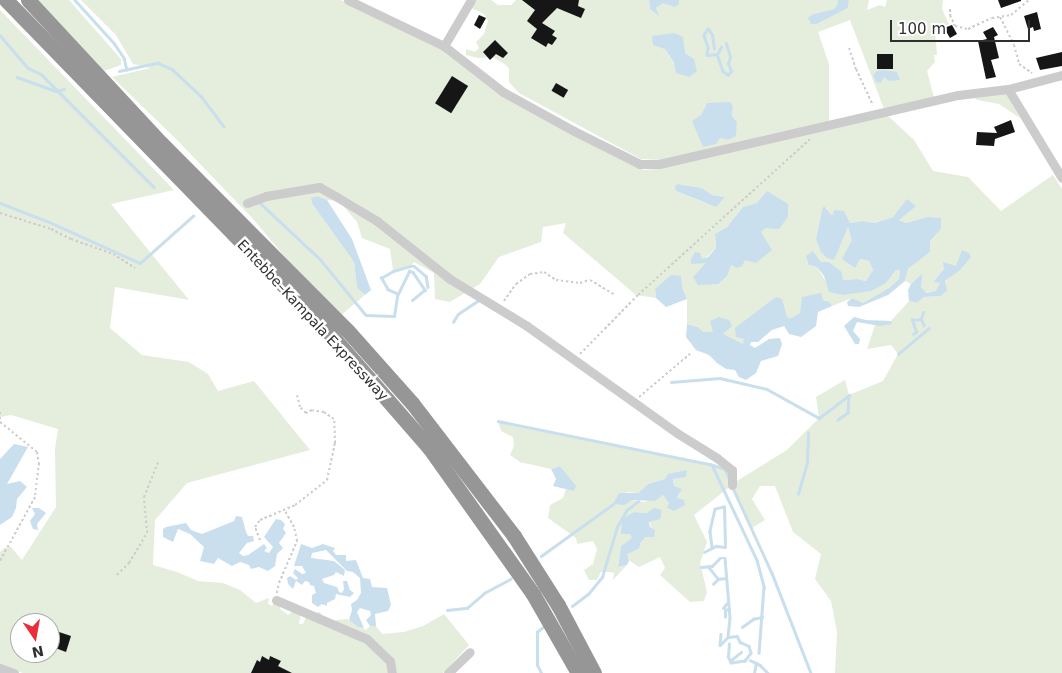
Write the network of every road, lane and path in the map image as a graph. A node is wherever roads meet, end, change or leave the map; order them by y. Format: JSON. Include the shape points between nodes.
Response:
{"nodes":[{"id":1,"x":6,"y":0,"type":"edge"},
{"id":2,"x":28,"y":0,"type":"edge"},
{"id":3,"x":348,"y":0,"type":"edge"},
{"id":4,"x":471,"y":0,"type":"edge"},
{"id":5,"x":1029,"y":0,"type":"edge"},
{"id":6,"x":950,"y":8,"type":"dead end"},
{"id":7,"x":1000,"y":17,"type":"junction"},
{"id":8,"x":444,"y":46,"type":"junction"},
{"id":9,"x":849,"y":48,"type":"dead end"},
{"id":10,"x":1062,"y":75,"type":"edge"},
{"id":11,"x":1036,"y":82,"type":"junction"},
{"id":12,"x":1008,"y":89,"type":"junction"},
{"id":13,"x":878,"y":114,"type":"junction"},
{"id":14,"x":810,"y":139,"type":"dead end"},
{"id":15,"x":1062,"y":178,"type":"edge"},
{"id":16,"x":247,"y":203,"type":"dead end"},
{"id":17,"x":0,"y":213,"type":"edge"},
{"id":18,"x":135,"y":268,"type":"dead end"},
{"id":19,"x":615,"y":295,"type":"dead end"},
{"id":20,"x":496,"y":307,"type":"junction"},
{"id":21,"x":690,"y":354,"type":"dead end"},
{"id":22,"x":575,"y":360,"type":"junction"},
{"id":23,"x":297,"y":394,"type":"dead end"},
{"id":24,"x":634,"y":402,"type":"junction"},
{"id":25,"x":0,"y":412,"type":"edge"},
{"id":26,"x":158,"y":463,"type":"dead end"},
{"id":27,"x":732,"y":485,"type":"dead end"},
{"id":28,"x":285,"y":511,"type":"junction"},
{"id":29,"x":260,"y":540,"type":"dead end"},
{"id":30,"x":0,"y":561,"type":"edge"},
{"id":31,"x":117,"y":575,"type":"dead end"},
{"id":32,"x":276,"y":600,"type":"joint"},
{"id":33,"x":470,"y":652,"type":"dead end"},
{"id":34,"x":0,"y":668,"type":"edge"},
{"id":35,"x":14,"y":673,"type":"edge"},
{"id":36,"x":392,"y":673,"type":"edge"},
{"id":37,"x":448,"y":673,"type":"edge"},
{"id":38,"x":578,"y":673,"type":"edge"},
{"id":39,"x":594,"y":673,"type":"edge"}],
"edges":[{"from":1,"to":38,"type":"highway","name":"Entebbe–Kampala Expressway","via":[[324,328],[430,449],[533,594]]},
{"from":2,"to":39,"type":"highway","name":"Entebbe–Kampala Expressway","via":[[162,144],[341,323],[412,403],[514,536],[558,605]]},
{"from":3,"to":8,"type":"street"},
{"from":4,"to":8,"type":"street"},
{"from":5,"to":7,"type":"path","via":[[1011,15]]},
{"from":6,"to":7,"type":"path","via":[[955,26],[968,29]]},
{"from":7,"to":11,"type":"path","via":[[1019,64],[1031,71]]},
{"from":8,"to":13,"type":"street","via":[[503,92],[640,164],[659,164]]},
{"from":9,"to":13,"type":"path"},
{"from":10,"to":11,"type":"street"},
{"from":11,"to":12,"type":"street"},
{"from":12,"to":13,"type":"street","via":[[958,95]]},
{"from":12,"to":15,"type":"street"},
{"from":14,"to":22,"type":"path","via":[[638,295]]},
{"from":16,"to":20,"type":"street","via":[[266,196],[319,188],[377,222],[450,279]]},
{"from":17,"to":18,"type":"path","via":[[113,254]]},
{"from":19,"to":20,"type":"path","via":[[590,280],[580,284],[556,280],[544,272],[530,274],[516,284]]},
{"from":20,"to":22,"type":"street"},
{"from":21,"to":24,"type":"path"},
{"from":22,"to":24,"type":"street"},
{"from":23,"to":28,"type":"path","via":[[300,407],[306,413],[312,410],[324,412],[334,419],[335,443],[327,480]]},
{"from":24,"to":27,"type":"street","via":[[732,470]]},
{"from":25,"to":30,"type":"path","via":[[0,422],[37,452],[39,463],[35,496]]},
{"from":26,"to":31,"type":"path","via":[[144,497],[147,533],[129,563]]},
{"from":28,"to":29,"type":"path","via":[[260,520],[255,527]]},
{"from":28,"to":32,"type":"path","via":[[294,527],[296,541],[279,583]]},
{"from":32,"to":36,"type":"street","via":[[366,638],[390,661]]},
{"from":33,"to":37,"type":"street"},
{"from":34,"to":35,"type":"street"}]}
